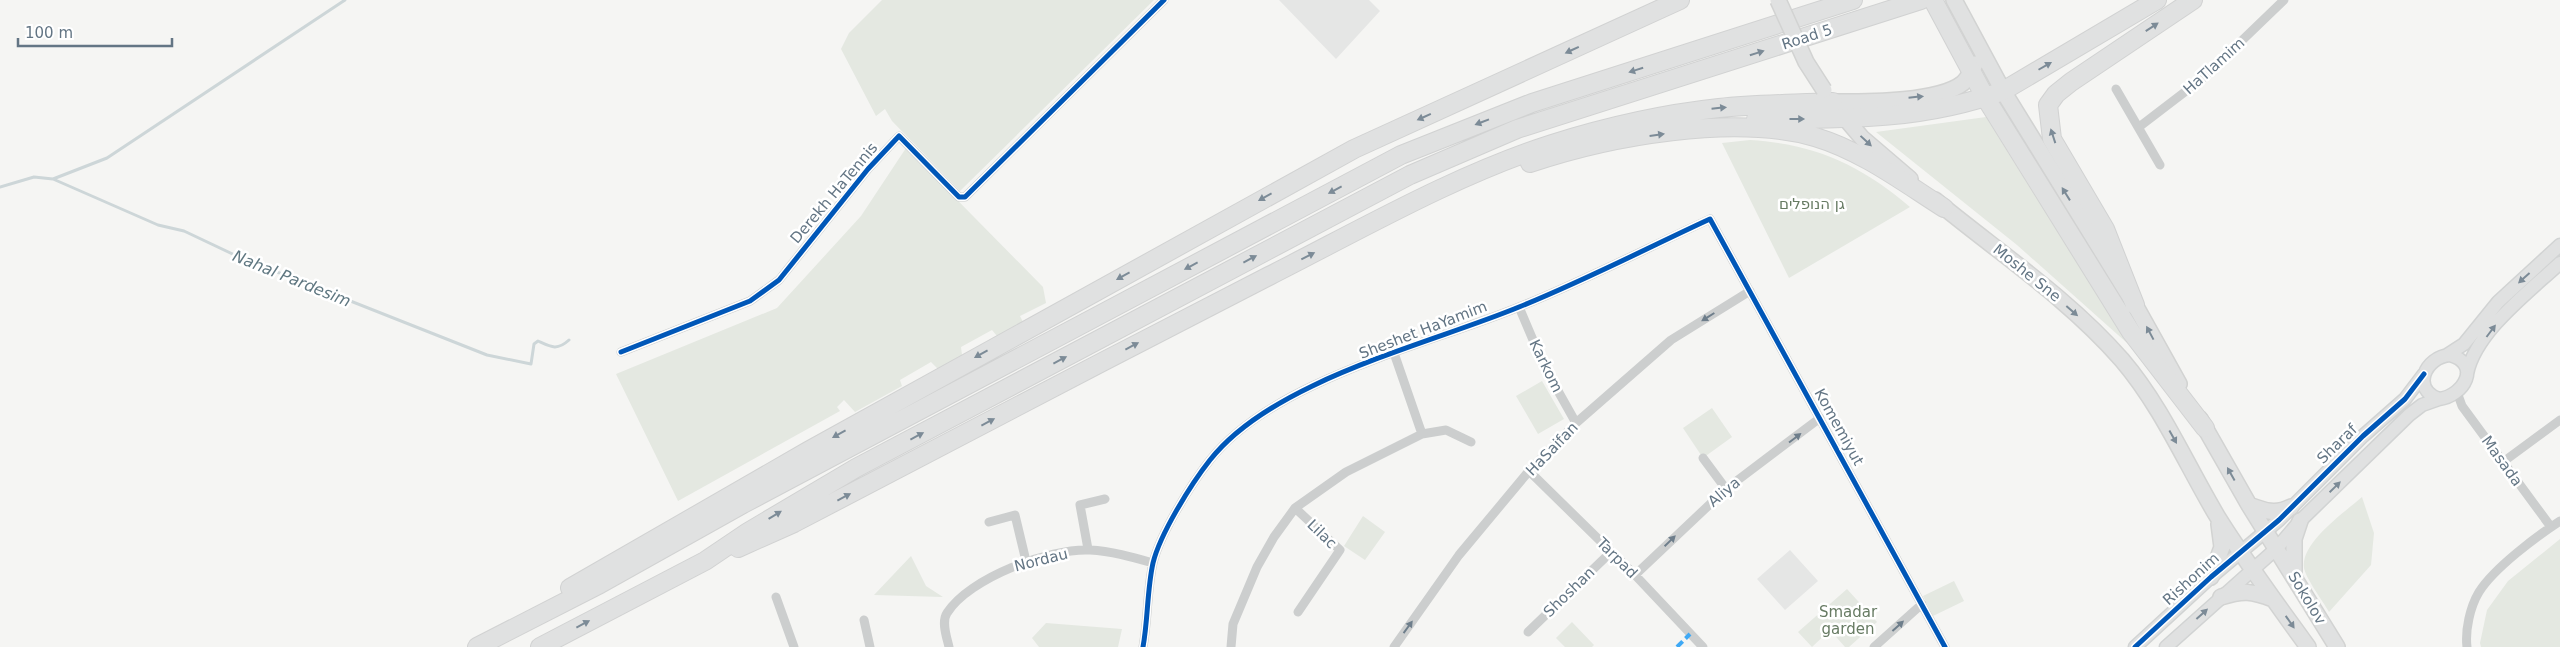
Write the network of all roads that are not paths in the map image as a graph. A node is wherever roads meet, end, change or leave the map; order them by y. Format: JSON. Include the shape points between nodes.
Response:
{"nodes":[{"id":1,"x":1164,"y":0,"type":"edge"},
{"id":2,"x":1778,"y":0,"type":"edge"},
{"id":3,"x":1853,"y":0,"type":"edge"},
{"id":4,"x":1920,"y":0,"type":"edge"},
{"id":5,"x":1933,"y":0,"type":"edge"},
{"id":6,"x":1954,"y":0,"type":"edge"},
{"id":7,"x":2157,"y":0,"type":"edge"},
{"id":8,"x":2193,"y":0,"type":"edge"},
{"id":9,"x":2284,"y":0,"type":"edge"},
{"id":10,"x":1677,"y":1,"type":"edge"},
{"id":11,"x":1977,"y":44,"type":"junction"},
{"id":12,"x":1972,"y":72,"type":"junction"},
{"id":13,"x":2116,"y":89,"type":"dead end"},
{"id":14,"x":2003,"y":91,"type":"junction"},
{"id":15,"x":1828,"y":96,"type":"junction"},
{"id":16,"x":1985,"y":98,"type":"junction"},
{"id":17,"x":1845,"y":118,"type":"junction"},
{"id":18,"x":2139,"y":127,"type":"junction"},
{"id":19,"x":1697,"y":129,"type":"junction"},
{"id":20,"x":2160,"y":165,"type":"dead end"},
{"id":21,"x":1405,"y":207,"type":"junction"},
{"id":22,"x":1944,"y":208,"type":"junction"},
{"id":23,"x":1710,"y":219,"type":"joint"},
{"id":24,"x":2560,"y":245,"type":"edge"},
{"id":25,"x":2560,"y":263,"type":"edge"},
{"id":26,"x":1750,"y":291,"type":"junction"},
{"id":27,"x":2135,"y":305,"type":"junction"},
{"id":28,"x":1519,"y":307,"type":"junction"},
{"id":29,"x":621,"y":352,"type":"dead end"},
{"id":30,"x":1394,"y":353,"type":"junction"},
{"id":31,"x":2448,"y":355,"type":"junction"},
{"id":32,"x":2424,"y":374,"type":"junction"},
{"id":33,"x":2467,"y":374,"type":"junction"},
{"id":34,"x":2457,"y":392,"type":"junction"},
{"id":35,"x":2439,"y":399,"type":"junction"},
{"id":36,"x":1820,"y":418,"type":"junction"},
{"id":37,"x":2560,"y":420,"type":"edge"},
{"id":38,"x":1576,"y":423,"type":"junction"},
{"id":39,"x":2205,"y":428,"type":"junction"},
{"id":40,"x":1422,"y":434,"type":"junction"},
{"id":41,"x":1471,"y":442,"type":"dead end"},
{"id":42,"x":1703,"y":458,"type":"dead end"},
{"id":43,"x":2503,"y":462,"type":"junction"},
{"id":44,"x":1530,"y":471,"type":"junction"},
{"id":45,"x":1726,"y":489,"type":"junction"},
{"id":46,"x":1105,"y":500,"type":"dead end"},
{"id":47,"x":2248,"y":505,"type":"junction"},
{"id":48,"x":1295,"y":508,"type":"junction"},
{"id":49,"x":2291,"y":508,"type":"junction"},
{"id":50,"x":2217,"y":515,"type":"junction"},
{"id":51,"x":2300,"y":521,"type":"junction"},
{"id":52,"x":2560,"y":521,"type":"edge"},
{"id":53,"x":989,"y":522,"type":"dead end"},
{"id":54,"x":2551,"y":527,"type":"junction"},
{"id":55,"x":2265,"y":531,"type":"junction"},
{"id":56,"x":2277,"y":548,"type":"junction"},
{"id":57,"x":1088,"y":550,"type":"junction"},
{"id":58,"x":1611,"y":552,"type":"junction"},
{"id":59,"x":2241,"y":552,"type":"junction"},
{"id":60,"x":705,"y":561,"type":"junction"},
{"id":61,"x":1026,"y":561,"type":"junction"},
{"id":62,"x":1153,"y":563,"type":"junction"},
{"id":63,"x":2252,"y":569,"type":"junction"},
{"id":64,"x":1635,"y":575,"type":"junction"},
{"id":65,"x":2211,"y":577,"type":"junction"},
{"id":66,"x":2295,"y":579,"type":"junction"},
{"id":67,"x":776,"y":596,"type":"dead end"},
{"id":68,"x":2222,"y":597,"type":"junction"},
{"id":69,"x":2274,"y":599,"type":"junction"},
{"id":70,"x":1922,"y":604,"type":"junction"},
{"id":71,"x":1298,"y":612,"type":"dead end"},
{"id":72,"x":864,"y":620,"type":"dead end"},
{"id":73,"x":1528,"y":632,"type":"dead end"},
{"id":74,"x":476,"y":647,"type":"edge"},
{"id":75,"x":540,"y":647,"type":"edge"},
{"id":76,"x":794,"y":647,"type":"edge"},
{"id":77,"x":870,"y":647,"type":"edge"},
{"id":78,"x":949,"y":647,"type":"edge"},
{"id":79,"x":1143,"y":647,"type":"edge"},
{"id":80,"x":1231,"y":647,"type":"edge"},
{"id":81,"x":1394,"y":647,"type":"edge"},
{"id":82,"x":1702,"y":647,"type":"edge"},
{"id":83,"x":1874,"y":647,"type":"edge"},
{"id":84,"x":1945,"y":647,"type":"edge"},
{"id":85,"x":2135,"y":647,"type":"edge"},
{"id":86,"x":2166,"y":647,"type":"edge"},
{"id":87,"x":2308,"y":647,"type":"edge"},
{"id":88,"x":2337,"y":647,"type":"edge"},
{"id":89,"x":2467,"y":647,"type":"edge"}],
"edges":[{"from":1,"to":29,"type":"street","name":"Derekh HaTennis","via":[[965,197],[959,197],[899,136],[868,168],[768,290],[750,302]]},
{"from":2,"to":15,"type":"main road","name":"Moshe Sne","bridge":true,"via":[[1806,62]]},
{"from":3,"to":74,"type":"highway","one_way":true,"via":[[1532,103],[1401,155],[743,504],[600,584]]},
{"from":60,"to":4,"type":"highway","one_way":true,"via":[[856,468],[1410,175],[1516,130]]},
{"from":5,"to":12,"type":"highway"},
{"from":6,"to":11,"type":"main road"},
{"from":14,"to":7,"type":"highway","one_way":true},
{"from":27,"to":8,"type":"highway","one_way":true,"via":[[2105,230],[2052,139],[2048,105],[2071,82]]},
{"from":9,"to":18,"type":"street","name":"HaTlamim","via":[[2203,78]]},
{"from":10,"to":74,"type":"highway","one_way":true,"via":[[1354,149],[808,451],[596,572]]},
{"from":11,"to":12,"type":"main road","via":[[1978,59]]},
{"from":11,"to":14,"type":"main road"},
{"from":15,"to":12,"type":"main road","one_way":true,"via":[[1876,102],[1930,96],[1962,84]]},
{"from":12,"to":16,"type":"highway"},
{"from":13,"to":18,"type":"street"},
{"from":14,"to":16,"type":"highway"},
{"from":27,"to":14,"type":"main road","one_way":true},
{"from":15,"to":17,"type":"main road","name":"Moshe Sne"},
{"from":21,"to":15,"type":"highway","one_way":true,"via":[[1487,168],[1552,144],[1615,127],[1720,108]]},
{"from":16,"to":17,"type":"highway","via":[[1897,116]]},
{"from":16,"to":39,"type":"highway","via":[[2131,332]]},
{"from":19,"to":17,"type":"highway","one_way":true,"via":[[1736,120]]},
{"from":17,"to":22,"type":"main road","name":"Moshe Sne","one_way":true,"via":[[1862,138]]},
{"from":18,"to":20,"type":"street"},
{"from":21,"to":19,"type":"highway","one_way":true,"via":[[1575,150]]},
{"from":19,"to":22,"type":"highway","via":[[1741,127],[1814,137],[1862,156]]},
{"from":60,"to":21,"type":"highway","one_way":true,"via":[[794,523]]},
{"from":22,"to":50,"type":"main road","name":"Moshe Sne","one_way":true,"via":[[2094,330],[2123,362],[2154,403]]},
{"from":23,"to":26,"type":"street","name":"Komemiyut"},
{"from":23,"to":28,"type":"street","name":"Sheshet HaYamim"},
{"from":24,"to":31,"type":"street","one_way":true,"via":[[2498,302],[2464,344]]},
{"from":33,"to":25,"type":"street","one_way":true,"via":[[2476,353],[2501,318]]},
{"from":26,"to":36,"type":"street","name":"Komemiyut"},
{"from":26,"to":38,"type":"street","name":"HaSaifan","one_way":true,"via":[[1671,340]]},
{"from":39,"to":27,"type":"main road","one_way":true},
{"from":28,"to":30,"type":"street","name":"Sheshet HaYamim"},
{"from":28,"to":38,"type":"street","name":"Karkom","via":[[1544,366]]},
{"from":30,"to":40,"type":"street"},
{"from":30,"to":62,"type":"street","name":"Sheshet HaYamim","via":[[1282,402],[1235,435],[1200,475],[1171,522]]},
{"from":31,"to":32,"type":"street","via":[[2434,360]]},
{"from":31,"to":33,"type":"street","via":[[2456,356],[2463,363]]},
{"from":32,"to":35,"type":"street","via":[[2427,393]]},
{"from":32,"to":49,"type":"street","name":"Sharaf","via":[[2405,398]]},
{"from":33,"to":34,"type":"street"},
{"from":34,"to":35,"type":"street"},
{"from":34,"to":43,"type":"street","name":"Masada","via":[[2462,406]]},
{"from":51,"to":35,"type":"street","name":"Sharaf","one_way":true,"via":[[2409,415],[2422,405]]},
{"from":45,"to":36,"type":"street","name":"Aliya","one_way":true},
{"from":36,"to":70,"type":"street","name":"Komemiyut"},
{"from":37,"to":43,"type":"street"},
{"from":38,"to":44,"type":"street","name":"HaSaifan"},
{"from":47,"to":39,"type":"main road","one_way":true},
{"from":40,"to":41,"type":"street","via":[[1446,430]]},
{"from":40,"to":48,"type":"street","via":[[1346,472]]},
{"from":42,"to":45,"type":"street"},
{"from":43,"to":54,"type":"street","name":"Masada"},
{"from":44,"to":58,"type":"street","name":"Tarpad"},
{"from":81,"to":44,"type":"street","name":"HaSaifan","one_way":true,"via":[[1460,555]]},
{"from":64,"to":45,"type":"street","name":"Aliya","one_way":true},
{"from":46,"to":57,"type":"street","via":[[1080,506]]},
{"from":47,"to":49,"type":"main road","via":[[2269,512]]},
{"from":47,"to":55,"type":"main road"},
{"from":48,"to":71,"type":"street","name":"Lilac","via":[[1340,550]]},
{"from":48,"to":80,"type":"street","via":[[1257,568],[1233,624]]},
{"from":49,"to":55,"type":"street","name":"Sharaf"},
{"from":50,"to":59,"type":"main road","name":"Moshe Sne"},
{"from":50,"to":65,"type":"main road","via":[[2222,547]]},
{"from":51,"to":56,"type":"street","name":"Sharaf"},
{"from":51,"to":66,"type":"main road","via":[[2292,553]]},
{"from":52,"to":54,"type":"street"},
{"from":53,"to":61,"type":"street","via":[[1015,515]]},
{"from":54,"to":89,"type":"street","via":[[2506,563],[2479,592],[2465,632]]},
{"from":55,"to":56,"type":"main road"},
{"from":55,"to":59,"type":"street","name":"Rishonim"},
{"from":56,"to":63,"type":"street"},
{"from":56,"to":66,"type":"main road","name":"Sokolov"},
{"from":57,"to":61,"type":"street","name":"Nordau"},
{"from":57,"to":62,"type":"street","name":"Nordau","via":[[1124,554]]},
{"from":58,"to":64,"type":"street","name":"Tarpad"},
{"from":58,"to":73,"type":"street","name":"Shoshan"},
{"from":59,"to":63,"type":"main road","name":"Moshe Sne"},
{"from":59,"to":65,"type":"street","name":"Rishonim"},
{"from":75,"to":60,"type":"highway","one_way":true},
{"from":61,"to":78,"type":"street","name":"Nordau","via":[[984,582],[946,614]]},
{"from":62,"to":79,"type":"street","name":"Sheshet HaYamim"},
{"from":63,"to":68,"type":"street"},
{"from":63,"to":69,"type":"main road","name":"Sokolov"},
{"from":64,"to":82,"type":"street","name":"Tarpad"},
{"from":65,"to":85,"type":"street","name":"Rishonim"},
{"from":66,"to":88,"type":"main road","name":"Sokolov"},
{"from":67,"to":76,"type":"street"},
{"from":68,"to":69,"type":"main road","via":[[2241,591]]},
{"from":86,"to":68,"type":"street","one_way":true},
{"from":69,"to":87,"type":"main road","name":"Sokolov","one_way":true},
{"from":83,"to":70,"type":"street","one_way":true},
{"from":70,"to":84,"type":"street","name":"Komemiyut"},
{"from":72,"to":77,"type":"street"}]}
